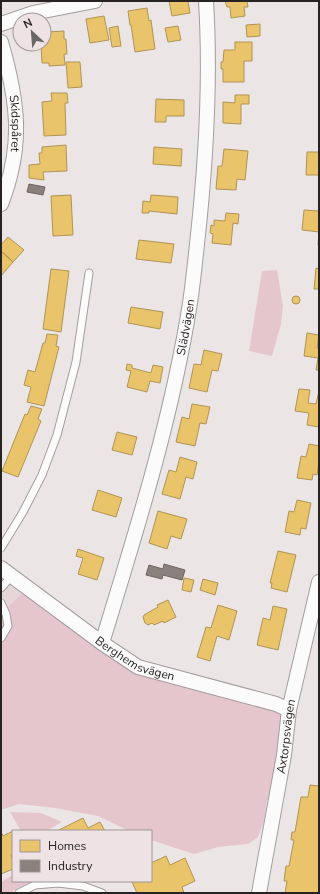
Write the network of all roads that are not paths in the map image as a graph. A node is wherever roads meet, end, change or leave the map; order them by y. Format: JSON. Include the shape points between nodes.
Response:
{"nodes":[{"id":1,"x":95,"y":1,"type":"edge"},
{"id":2,"x":206,"y":1,"type":"edge"},
{"id":3,"x":1,"y":24,"type":"edge"},
{"id":4,"x":1,"y":42,"type":"edge"},
{"id":5,"x":1,"y":204,"type":"edge"},
{"id":6,"x":89,"y":273,"type":"dead end"},
{"id":7,"x":1,"y":548,"type":"edge"},
{"id":8,"x":6,"y":572,"type":"edge"},
{"id":9,"x":319,"y":582,"type":"edge"},
{"id":10,"x":1,"y":588,"type":"edge"},
{"id":11,"x":1,"y":603,"type":"edge"},
{"id":12,"x":1,"y":638,"type":"edge"},
{"id":13,"x":102,"y":643,"type":"junction"},
{"id":14,"x":289,"y":710,"type":"junction"},
{"id":15,"x":19,"y":893,"type":"edge"},
{"id":16,"x":102,"y":893,"type":"edge"},
{"id":17,"x":259,"y":893,"type":"edge"}],
"edges":[{"from":1,"to":3,"type":"street","via":[[33,13]]},
{"from":2,"to":13,"type":"street","name":"Slädvägen","via":[[208,69],[205,168],[190,302],[146,496]]},
{"from":4,"to":5,"type":"street","name":"Skidspåret","via":[[10,73],[17,123],[15,155]]},
{"from":6,"to":7,"type":"lane","via":[[76,362],[57,435],[42,475]]},
{"from":8,"to":10,"type":"lane"},
{"from":8,"to":13,"type":"street","name":"Berghemsvägen"},
{"from":9,"to":14,"type":"street","name":"Axtorpsvägen"},
{"from":11,"to":12,"type":"lane","via":[[8,626]]},
{"from":13,"to":14,"type":"street","name":"Berghemsvägen","via":[[138,667],[276,704]]},
{"from":14,"to":17,"type":"street","name":"Axtorpsvägen","via":[[284,755]]},
{"from":15,"to":16,"type":"lane","via":[[35,885],[58,883],[83,886]]}]}
